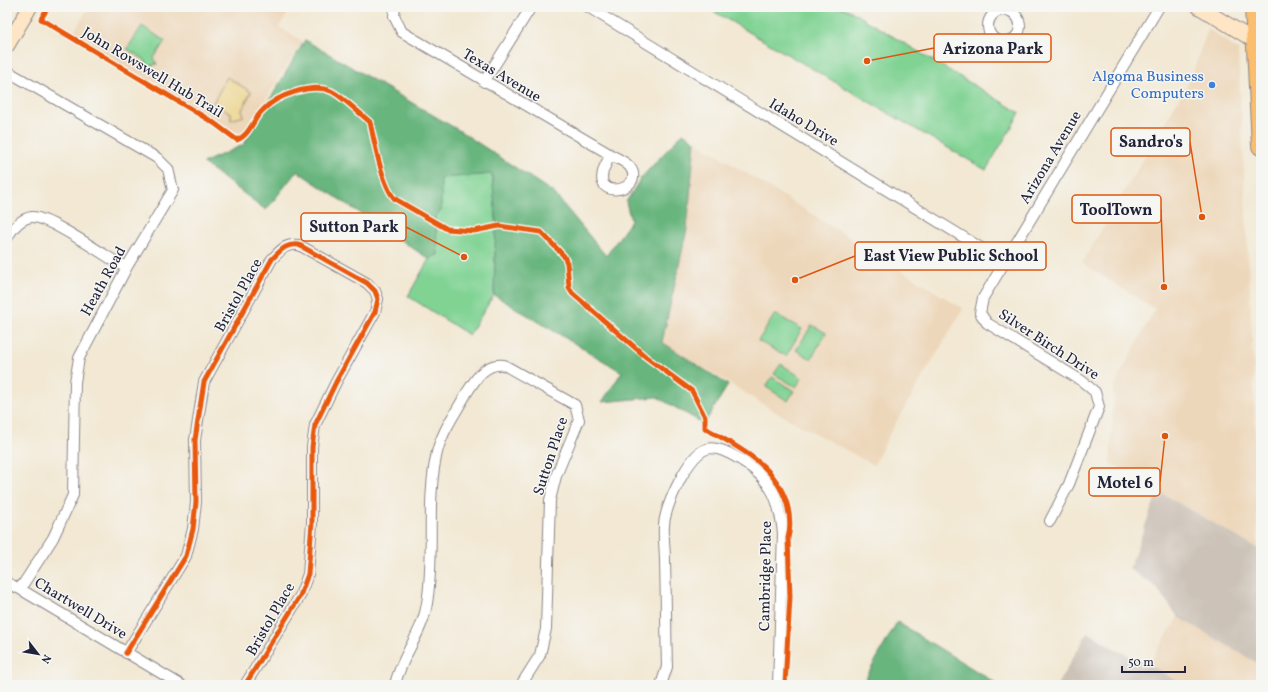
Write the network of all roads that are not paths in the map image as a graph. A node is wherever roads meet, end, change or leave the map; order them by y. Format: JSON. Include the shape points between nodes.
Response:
{"nodes":[{"id":1,"x":30,"y":7,"type":"edge"},
{"id":2,"x":395,"y":7,"type":"edge"},
{"id":3,"x":531,"y":7,"type":"edge"},
{"id":4,"x":588,"y":7,"type":"edge"},
{"id":5,"x":1159,"y":7,"type":"edge"},
{"id":6,"x":1199,"y":7,"type":"edge"},
{"id":7,"x":1254,"y":7,"type":"edge"},
{"id":8,"x":1258,"y":43,"type":"edge"},
{"id":9,"x":7,"y":46,"type":"edge"},
{"id":10,"x":7,"y":71,"type":"edge"},
{"id":11,"x":484,"y":82,"type":"junction"},
{"id":12,"x":1261,"y":146,"type":"edge"},
{"id":13,"x":611,"y":156,"type":"dead end"},
{"id":14,"x":7,"y":238,"type":"edge"},
{"id":15,"x":1004,"y":262,"type":"junction"},
{"id":16,"x":128,"y":266,"type":"junction"},
{"id":17,"x":1050,"y":521,"type":"dead end"},
{"id":18,"x":7,"y":583,"type":"edge"},
{"id":19,"x":20,"y":589,"type":"junction"},
{"id":20,"x":126,"y":653,"type":"junction"},
{"id":21,"x":181,"y":685,"type":"edge"},
{"id":22,"x":245,"y":685,"type":"edge"},
{"id":23,"x":395,"y":685,"type":"edge"},
{"id":24,"x":521,"y":685,"type":"edge"},
{"id":25,"x":661,"y":685,"type":"edge"},
{"id":26,"x":778,"y":685,"type":"edge"}],
"edges":[{"from":1,"to":9,"type":"street"},
{"from":2,"to":11,"type":"street","name":"Texas Avenue","via":[[394,16],[402,32]]},
{"from":3,"to":11,"type":"street"},
{"from":4,"to":15,"type":"street","name":"Idaho Drive"},
{"from":5,"to":15,"type":"street","name":"Arizona Avenue"},
{"from":6,"to":8,"type":"street"},
{"from":7,"to":8,"type":"highway"},
{"from":8,"to":12,"type":"highway"},
{"from":10,"to":16,"type":"street","name":"Heath Road","via":[[157,158],[168,169],[173,190]]},
{"from":11,"to":13,"type":"street","name":"Texas Avenue"},
{"from":14,"to":16,"type":"street","via":[[21,221],[32,217],[49,222],[121,265]]},
{"from":15,"to":17,"type":"street","name":"Silver Birch Drive","via":[[982,298],[980,313],[987,323],[1082,381],[1095,392],[1099,407],[1069,484]]},
{"from":16,"to":19,"type":"street","name":"Heath Road","via":[[79,358],[75,382],[73,495],[52,538]]},
{"from":18,"to":19,"type":"street","name":"Chartwell Drive"},
{"from":19,"to":20,"type":"street","name":"Chartwell Drive"},
{"from":20,"to":21,"type":"street","name":"Chartwell Drive"},
{"from":20,"to":22,"type":"street","name":"Bristol Place","via":[[186,556],[194,522],[195,440],[204,382],[272,259],[290,243],[299,245],[367,282],[378,299],[375,312],[315,425],[308,574],[300,596]]},
{"from":23,"to":24,"type":"street","name":"Sutton Place","via":[[397,674],[427,605],[432,485],[436,456],[446,429],[473,382],[488,367],[496,364],[504,365],[575,405],[579,420],[556,476],[550,500],[546,629],[540,655]]},
{"from":25,"to":26,"type":"street","name":"Cambridge Place","via":[[667,667],[665,519],[674,490],[692,459],[702,450],[711,448],[732,454],[757,471],[773,491],[780,510],[783,533]]}]}
